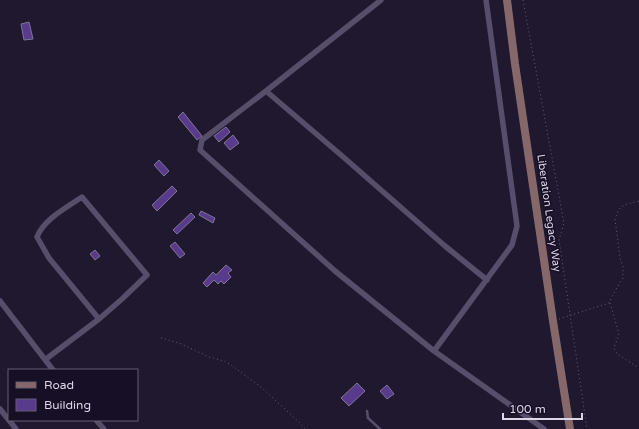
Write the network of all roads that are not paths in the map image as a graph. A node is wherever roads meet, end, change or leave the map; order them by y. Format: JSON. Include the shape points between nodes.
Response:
{"nodes":[{"id":1,"x":381,"y":0,"type":"edge"},
{"id":2,"x":486,"y":0,"type":"edge"},
{"id":3,"x":507,"y":0,"type":"edge"},
{"id":4,"x":266,"y":91,"type":"junction"},
{"id":5,"x":487,"y":280,"type":"junction"},
{"id":6,"x":0,"y":301,"type":"edge"},
{"id":7,"x":6,"y":310,"type":"junction"},
{"id":8,"x":0,"y":314,"type":"edge"},
{"id":9,"x":98,"y":319,"type":"junction"},
{"id":10,"x":434,"y":351,"type":"junction"},
{"id":11,"x":46,"y":359,"type":"junction"},
{"id":12,"x":52,"y":369,"type":"edge"},
{"id":13,"x":0,"y":409,"type":"edge"},
{"id":14,"x":367,"y":411,"type":"dead end"},
{"id":15,"x":8,"y":419,"type":"edge"},
{"id":16,"x":10,"y":421,"type":"edge"},
{"id":17,"x":97,"y":421,"type":"edge"},
{"id":18,"x":16,"y":429,"type":"edge"},
{"id":19,"x":104,"y":429,"type":"edge"},
{"id":20,"x":380,"y":429,"type":"edge"},
{"id":21,"x":544,"y":429,"type":"edge"},
{"id":22,"x":570,"y":429,"type":"edge"}],
"edges":[{"from":1,"to":4,"type":"street"},
{"from":2,"to":5,"type":"street","via":[[517,226],[512,245]]},
{"from":3,"to":22,"type":"main road","name":"Liberation Legacy Way"},
{"from":4,"to":5,"type":"street"},
{"from":4,"to":10,"type":"street","via":[[202,140],[200,150],[335,271]]},
{"from":5,"to":10,"type":"street"},
{"from":6,"to":7,"type":"street"},
{"from":7,"to":8,"type":"street"},
{"from":7,"to":11,"type":"street"},
{"from":9,"to":9,"type":"street","via":[[147,275],[82,197],[58,213],[40,230],[37,237],[49,258]]},
{"from":9,"to":11,"type":"street"},
{"from":10,"to":21,"type":"street"},
{"from":11,"to":12,"type":"street"},
{"from":13,"to":15,"type":"street"},
{"from":14,"to":20,"type":"lane","via":[[368,418]]},
{"from":16,"to":18,"type":"street"},
{"from":17,"to":19,"type":"street"}]}
